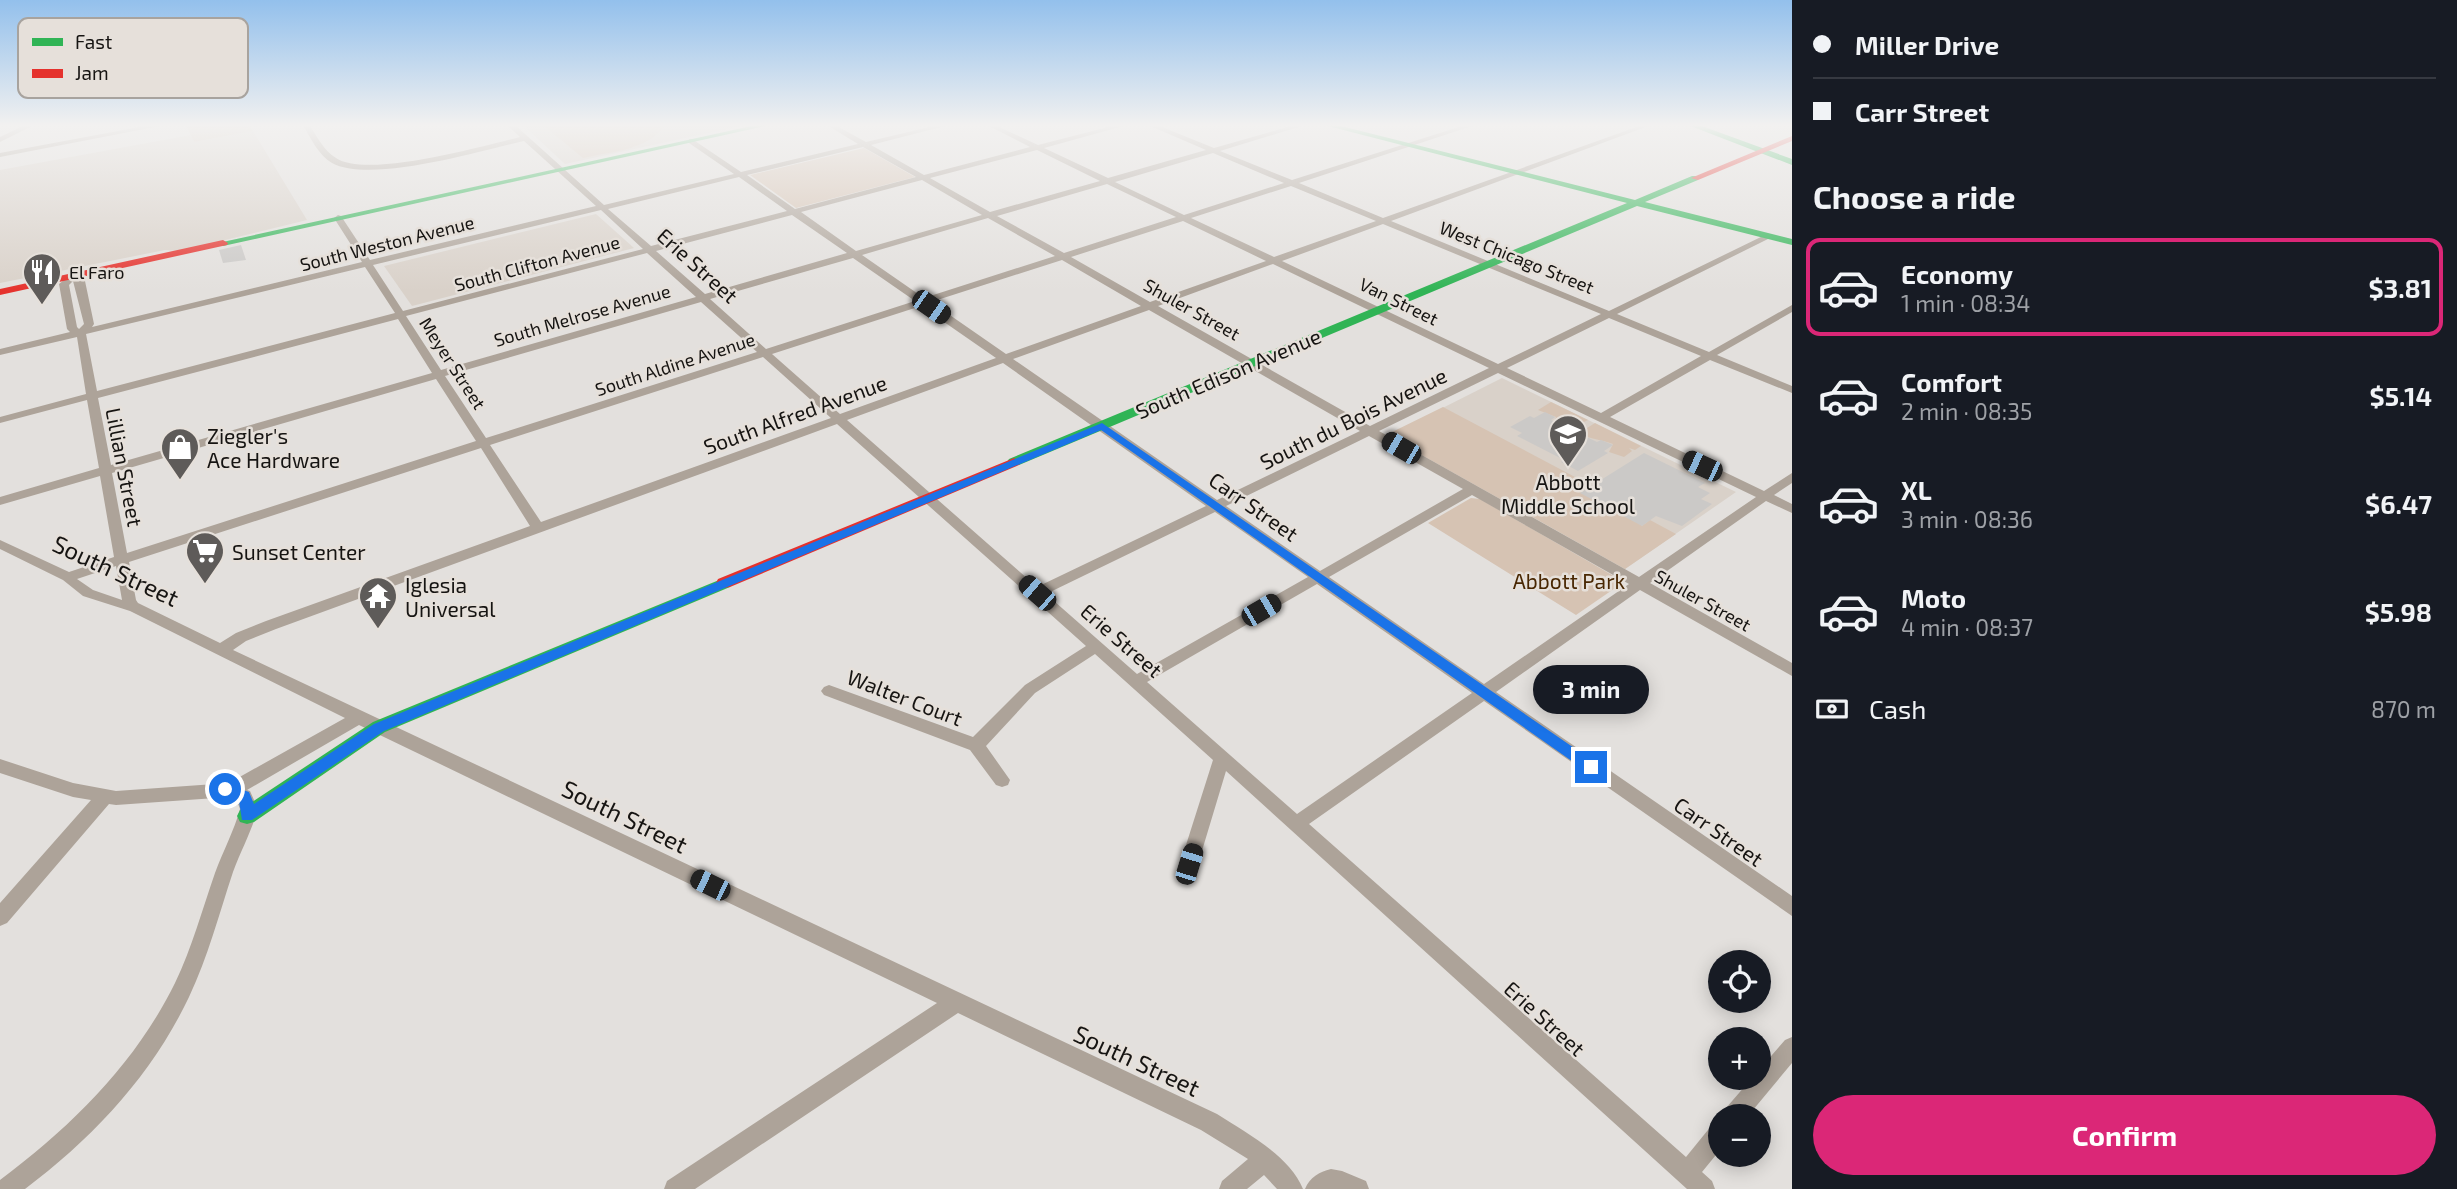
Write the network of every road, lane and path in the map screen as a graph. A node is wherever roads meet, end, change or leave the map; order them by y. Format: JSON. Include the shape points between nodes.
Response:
{"nodes":[{"id":1,"x":512,"y":180,"type":"edge"},
{"id":2,"x":573,"y":180,"type":"edge"},
{"id":3,"x":711,"y":180,"type":"edge"},
{"id":4,"x":748,"y":180,"type":"edge"},
{"id":5,"x":913,"y":180,"type":"edge"},
{"id":6,"x":927,"y":180,"type":"edge"},
{"id":7,"x":1286,"y":180,"type":"edge"},
{"id":8,"x":1300,"y":180,"type":"edge"},
{"id":9,"x":1496,"y":180,"type":"edge"},
{"id":10,"x":1547,"y":180,"type":"edge"},
{"id":11,"x":1687,"y":180,"type":"edge"},
{"id":12,"x":1108,"y":181,"type":"joint"},
{"id":13,"x":1292,"y":183,"type":"junction"},
{"id":14,"x":1634,"y":202,"type":"junction"},
{"id":15,"x":602,"y":207,"type":"junction"},
{"id":16,"x":794,"y":212,"type":"junction"},
{"id":17,"x":989,"y":215,"type":"junction"},
{"id":18,"x":338,"y":218,"type":"junction"},
{"id":19,"x":1186,"y":218,"type":"junction"},
{"id":20,"x":1383,"y":221,"type":"junction"},
{"id":21,"x":1770,"y":236,"type":"junction"},
{"id":22,"x":1791,"y":241,"type":"edge"},
{"id":23,"x":649,"y":250,"type":"junction"},
{"id":24,"x":179,"y":251,"type":"junction"},
{"id":25,"x":854,"y":254,"type":"junction"},
{"id":26,"x":1063,"y":257,"type":"junction"},
{"id":27,"x":1275,"y":261,"type":"junction"},
{"id":28,"x":368,"y":264,"type":"junction"},
{"id":29,"x":1487,"y":264,"type":"junction"},
{"id":30,"x":74,"y":276,"type":"junction"},
{"id":31,"x":0,"y":284,"type":"edge"},
{"id":32,"x":0,"y":292,"type":"edge"},
{"id":33,"x":703,"y":298,"type":"junction"},
{"id":34,"x":924,"y":302,"type":"junction"},
{"id":35,"x":1151,"y":306,"type":"junction"},
{"id":36,"x":1792,"y":308,"type":"edge"},
{"id":37,"x":1378,"y":311,"type":"junction"},
{"id":38,"x":1609,"y":314,"type":"junction"},
{"id":39,"x":401,"y":315,"type":"junction"},
{"id":40,"x":81,"y":332,"type":"junction"},
{"id":41,"x":0,"y":352,"type":"edge"},
{"id":42,"x":765,"y":354,"type":"junction"},
{"id":43,"x":1707,"y":355,"type":"junction"},
{"id":44,"x":1005,"y":359,"type":"junction"},
{"id":45,"x":1251,"y":362,"type":"junction"},
{"id":46,"x":1498,"y":368,"type":"junction"},
{"id":47,"x":439,"y":374,"type":"junction"},
{"id":48,"x":1792,"y":390,"type":"edge"},
{"id":49,"x":92,"y":396,"type":"junction"},
{"id":50,"x":1601,"y":418,"type":"junction"},
{"id":51,"x":838,"y":419,"type":"junction"},
{"id":52,"x":0,"y":420,"type":"edge"},
{"id":53,"x":1102,"y":426,"type":"junction"},
{"id":54,"x":1371,"y":431,"type":"junction"},
{"id":55,"x":484,"y":444,"type":"junction"},
{"id":56,"x":106,"y":470,"type":"junction"},
{"id":57,"x":1792,"y":477,"type":"edge"},
{"id":58,"x":1473,"y":489,"type":"junction"},
{"id":59,"x":1765,"y":497,"type":"junction"},
{"id":60,"x":926,"y":498,"type":"junction"},
{"id":61,"x":0,"y":501,"type":"edge"},
{"id":62,"x":1217,"y":506,"type":"junction"},
{"id":63,"x":1792,"y":509,"type":"edge"},
{"id":64,"x":538,"y":528,"type":"junction"},
{"id":65,"x":0,"y":544,"type":"edge"},
{"id":66,"x":122,"y":560,"type":"junction"},
{"id":67,"x":68,"y":577,"type":"junction"},
{"id":68,"x":1318,"y":577,"type":"junction"},
{"id":69,"x":1639,"y":584,"type":"junction"},
{"id":70,"x":1037,"y":593,"type":"junction"},
{"id":71,"x":133,"y":607,"type":"junction"},
{"id":72,"x":1097,"y":646,"type":"junction"},
{"id":73,"x":223,"y":649,"type":"junction"},
{"id":74,"x":1792,"y":670,"type":"edge"},
{"id":75,"x":1137,"y":681,"type":"junction"},
{"id":76,"x":829,"y":691,"type":"dead end"},
{"id":77,"x":1485,"y":693,"type":"junction"},
{"id":78,"x":359,"y":718,"type":"junction"},
{"id":79,"x":379,"y":727,"type":"junction"},
{"id":80,"x":976,"y":745,"type":"junction"},
{"id":81,"x":1222,"y":758,"type":"junction"},
{"id":82,"x":0,"y":766,"type":"edge"},
{"id":83,"x":1002,"y":780,"type":"dead end"},
{"id":84,"x":104,"y":797,"type":"junction"},
{"id":85,"x":242,"y":802,"type":"junction"},
{"id":86,"x":1296,"y":824,"type":"junction"},
{"id":87,"x":1189,"y":864,"type":"dead end"},
{"id":88,"x":1792,"y":907,"type":"edge"},
{"id":89,"x":0,"y":917,"type":"edge"},
{"id":90,"x":955,"y":1003,"type":"junction"},
{"id":91,"x":1792,"y":1047,"type":"edge"},
{"id":92,"x":1744,"y":1104,"type":"edge"},
{"id":93,"x":1708,"y":1148,"type":"edge"},
{"id":94,"x":1265,"y":1159,"type":"junction"},
{"id":95,"x":1687,"y":1173,"type":"junction"},
{"id":96,"x":6,"y":1189,"type":"edge"},
{"id":97,"x":676,"y":1189,"type":"edge"},
{"id":98,"x":1230,"y":1189,"type":"edge"},
{"id":99,"x":1292,"y":1189,"type":"edge"},
{"id":100,"x":1316,"y":1189,"type":"edge"},
{"id":101,"x":1358,"y":1189,"type":"edge"},
{"id":102,"x":1704,"y":1189,"type":"edge"}],
"edges":[{"from":1,"to":18,"type":"street"},
{"from":2,"to":15,"type":"street","name":"Erie Street"},
{"from":3,"to":15,"type":"street","name":"South Weston Avenue"},
{"from":4,"to":16,"type":"street","name":"Carr Street"},
{"from":5,"to":16,"type":"street","name":"South Clifton Avenue"},
{"from":6,"to":17,"type":"street","name":"Shuler Street"},
{"from":7,"to":13,"type":"street","name":"West Chicago Street"},
{"from":8,"to":13,"type":"street","name":"South Aldine Avenue"},
{"from":9,"to":20,"type":"street","name":"South Alfred Avenue"},
{"from":10,"to":14,"type":"street"},
{"from":11,"to":14,"type":"street","name":"South Edison Avenue"},
{"from":12,"to":17,"type":"street","name":"South Melrose Avenue"},
{"from":12,"to":19,"type":"street","name":"Van Street"},
{"from":13,"to":19,"type":"street","name":"South Aldine Avenue"},
{"from":13,"to":20,"type":"street","name":"West Chicago Street"},
{"from":14,"to":21,"type":"street"},
{"from":14,"to":29,"type":"street","name":"South Edison Avenue"},
{"from":15,"to":23,"type":"street","name":"Erie Street"},
{"from":15,"to":28,"type":"street","name":"South Weston Avenue"},
{"from":16,"to":23,"type":"street","name":"South Clifton Avenue"},
{"from":16,"to":25,"type":"street","name":"Carr Street"},
{"from":17,"to":25,"type":"street","name":"South Melrose Avenue"},
{"from":17,"to":26,"type":"street","name":"Shuler Street"},
{"from":18,"to":24,"type":"street"},
{"from":18,"to":28,"type":"street","name":"Meyer Street"},
{"from":19,"to":26,"type":"street","name":"South Aldine Avenue"},
{"from":19,"to":27,"type":"street","name":"Van Street"},
{"from":20,"to":27,"type":"street","name":"South Alfred Avenue"},
{"from":20,"to":29,"type":"street","name":"West Chicago Street"},
{"from":21,"to":22,"type":"street"},
{"from":21,"to":38,"type":"street","name":"South du Bois Avenue"},
{"from":23,"to":33,"type":"street","name":"Erie Street"},
{"from":23,"to":39,"type":"street","name":"South Clifton Avenue"},
{"from":24,"to":30,"type":"street"},
{"from":24,"to":31,"type":"street"},
{"from":25,"to":33,"type":"street","name":"South Melrose Avenue"},
{"from":25,"to":34,"type":"street","name":"Carr Street"},
{"from":26,"to":34,"type":"street","name":"South Aldine Avenue"},
{"from":26,"to":35,"type":"street","name":"Shuler Street"},
{"from":27,"to":35,"type":"street","name":"South Alfred Avenue"},
{"from":27,"to":37,"type":"street","name":"Van Street"},
{"from":28,"to":39,"type":"street","name":"Meyer Street"},
{"from":28,"to":40,"type":"street","name":"South Weston Avenue"},
{"from":29,"to":37,"type":"street","name":"South Edison Avenue"},
{"from":29,"to":38,"type":"street","name":"West Chicago Street"},
{"from":30,"to":32,"type":"street"},
{"from":30,"to":40,"type":"street","name":"Lillian Street","via":[[80,281],[89,324]]},
{"from":30,"to":40,"type":"street","name":"Lillian Street","via":[[64,284],[72,329]]},
{"from":33,"to":42,"type":"street","name":"Erie Street"},
{"from":33,"to":47,"type":"street","name":"South Melrose Avenue"},
{"from":34,"to":42,"type":"street","name":"South Aldine Avenue"},
{"from":34,"to":44,"type":"street","name":"Carr Street"},
{"from":35,"to":44,"type":"street","name":"South Alfred Avenue"},
{"from":35,"to":45,"type":"street","name":"Shuler Street"},
{"from":36,"to":43,"type":"street"},
{"from":37,"to":45,"type":"street","name":"South Edison Avenue"},
{"from":37,"to":46,"type":"street","name":"Van Street"},
{"from":38,"to":43,"type":"street","name":"West Chicago Street"},
{"from":38,"to":46,"type":"street","name":"South du Bois Avenue"},
{"from":39,"to":47,"type":"street","name":"Meyer Street"},
{"from":39,"to":49,"type":"street","name":"South Clifton Avenue"},
{"from":40,"to":41,"type":"street","name":"South Weston Avenue"},
{"from":40,"to":49,"type":"street","name":"Lillian Street"},
{"from":42,"to":51,"type":"street","name":"Erie Street"},
{"from":42,"to":55,"type":"street","name":"South Aldine Avenue"},
{"from":43,"to":48,"type":"street","name":"West Chicago Street"},
{"from":43,"to":50,"type":"street"},
{"from":44,"to":51,"type":"street","name":"South Alfred Avenue"},
{"from":44,"to":53,"type":"street","name":"Carr Street"},
{"from":45,"to":53,"type":"street","name":"South Edison Avenue"},
{"from":45,"to":54,"type":"street","name":"Shuler Street"},
{"from":46,"to":50,"type":"street","name":"Van Street"},
{"from":46,"to":54,"type":"street","name":"South du Bois Avenue"},
{"from":47,"to":55,"type":"street","name":"Meyer Street"},
{"from":47,"to":56,"type":"street","name":"South Melrose Avenue"},
{"from":49,"to":52,"type":"street","name":"South Clifton Avenue"},
{"from":49,"to":56,"type":"street","name":"Lillian Street"},
{"from":50,"to":59,"type":"street","name":"Van Street"},
{"from":51,"to":60,"type":"street","name":"Erie Street"},
{"from":51,"to":64,"type":"street","name":"South Alfred Avenue"},
{"from":53,"to":60,"type":"street","name":"South Edison Avenue"},
{"from":53,"to":62,"type":"street","name":"Carr Street"},
{"from":54,"to":58,"type":"street","name":"Shuler Street"},
{"from":54,"to":62,"type":"street","name":"South du Bois Avenue"},
{"from":55,"to":64,"type":"street","name":"Meyer Street"},
{"from":55,"to":66,"type":"street","name":"South Aldine Avenue"},
{"from":56,"to":61,"type":"street","name":"South Melrose Avenue"},
{"from":56,"to":66,"type":"street","name":"Lillian Street"},
{"from":57,"to":59,"type":"street"},
{"from":58,"to":68,"type":"street"},
{"from":58,"to":69,"type":"street","name":"Shuler Street"},
{"from":59,"to":63,"type":"street","name":"Van Street"},
{"from":59,"to":69,"type":"street"},
{"from":60,"to":70,"type":"street","name":"Erie Street"},
{"from":60,"to":79,"type":"street","name":"South Edison Avenue"},
{"from":62,"to":68,"type":"street","name":"Carr Street"},
{"from":62,"to":70,"type":"street","name":"South du Bois Avenue"},
{"from":64,"to":73,"type":"street","name":"South Alfred Avenue","via":[[244,636]]},
{"from":65,"to":67,"type":"street","name":"South Street"},
{"from":66,"to":67,"type":"street","name":"South Aldine Avenue"},
{"from":66,"to":71,"type":"street","name":"Lillian Street"},
{"from":67,"to":71,"type":"street","name":"South Street","via":[[72,584],[117,605]]},
{"from":68,"to":75,"type":"street"},
{"from":68,"to":77,"type":"street","name":"Carr Street"},
{"from":69,"to":74,"type":"street","name":"Shuler Street"},
{"from":69,"to":77,"type":"street"},
{"from":70,"to":72,"type":"street","name":"Erie Street"},
{"from":71,"to":73,"type":"street","name":"South Street"},
{"from":72,"to":75,"type":"street","name":"Erie Street"},
{"from":72,"to":80,"type":"street","name":"Walter Court","via":[[1030,689]]},
{"from":73,"to":78,"type":"street","name":"South Street"},
{"from":75,"to":81,"type":"street","name":"Erie Street"},
{"from":76,"to":80,"type":"street","name":"Walter Court"},
{"from":77,"to":86,"type":"street"},
{"from":77,"to":88,"type":"street","name":"Carr Street"},
{"from":78,"to":79,"type":"street","name":"South Street"},
{"from":78,"to":85,"type":"street"},
{"from":79,"to":85,"type":"street","name":"South Edison Avenue"},
{"from":79,"to":90,"type":"street","name":"South Street"},
{"from":80,"to":83,"type":"street"},
{"from":81,"to":86,"type":"street","name":"Erie Street"},
{"from":81,"to":87,"type":"street"},
{"from":82,"to":84,"type":"street"},
{"from":84,"to":85,"type":"street"},
{"from":84,"to":89,"type":"street"},
{"from":85,"to":96,"type":"street","via":[[229,857],[192,967],[154,1040],[128,1076],[76,1130]]},
{"from":86,"to":95,"type":"street","name":"Erie Street"},
{"from":90,"to":94,"type":"street","name":"South Street","via":[[1209,1122]]},
{"from":90,"to":97,"type":"street"},
{"from":91,"to":92,"type":"street"},
{"from":93,"to":95,"type":"street"},
{"from":94,"to":98,"type":"street"},
{"from":94,"to":99,"type":"street","name":"South Street"},
{"from":95,"to":102,"type":"street","name":"Erie Street"},
{"from":100,"to":101,"type":"street","via":[[1333,1180]]}]}
